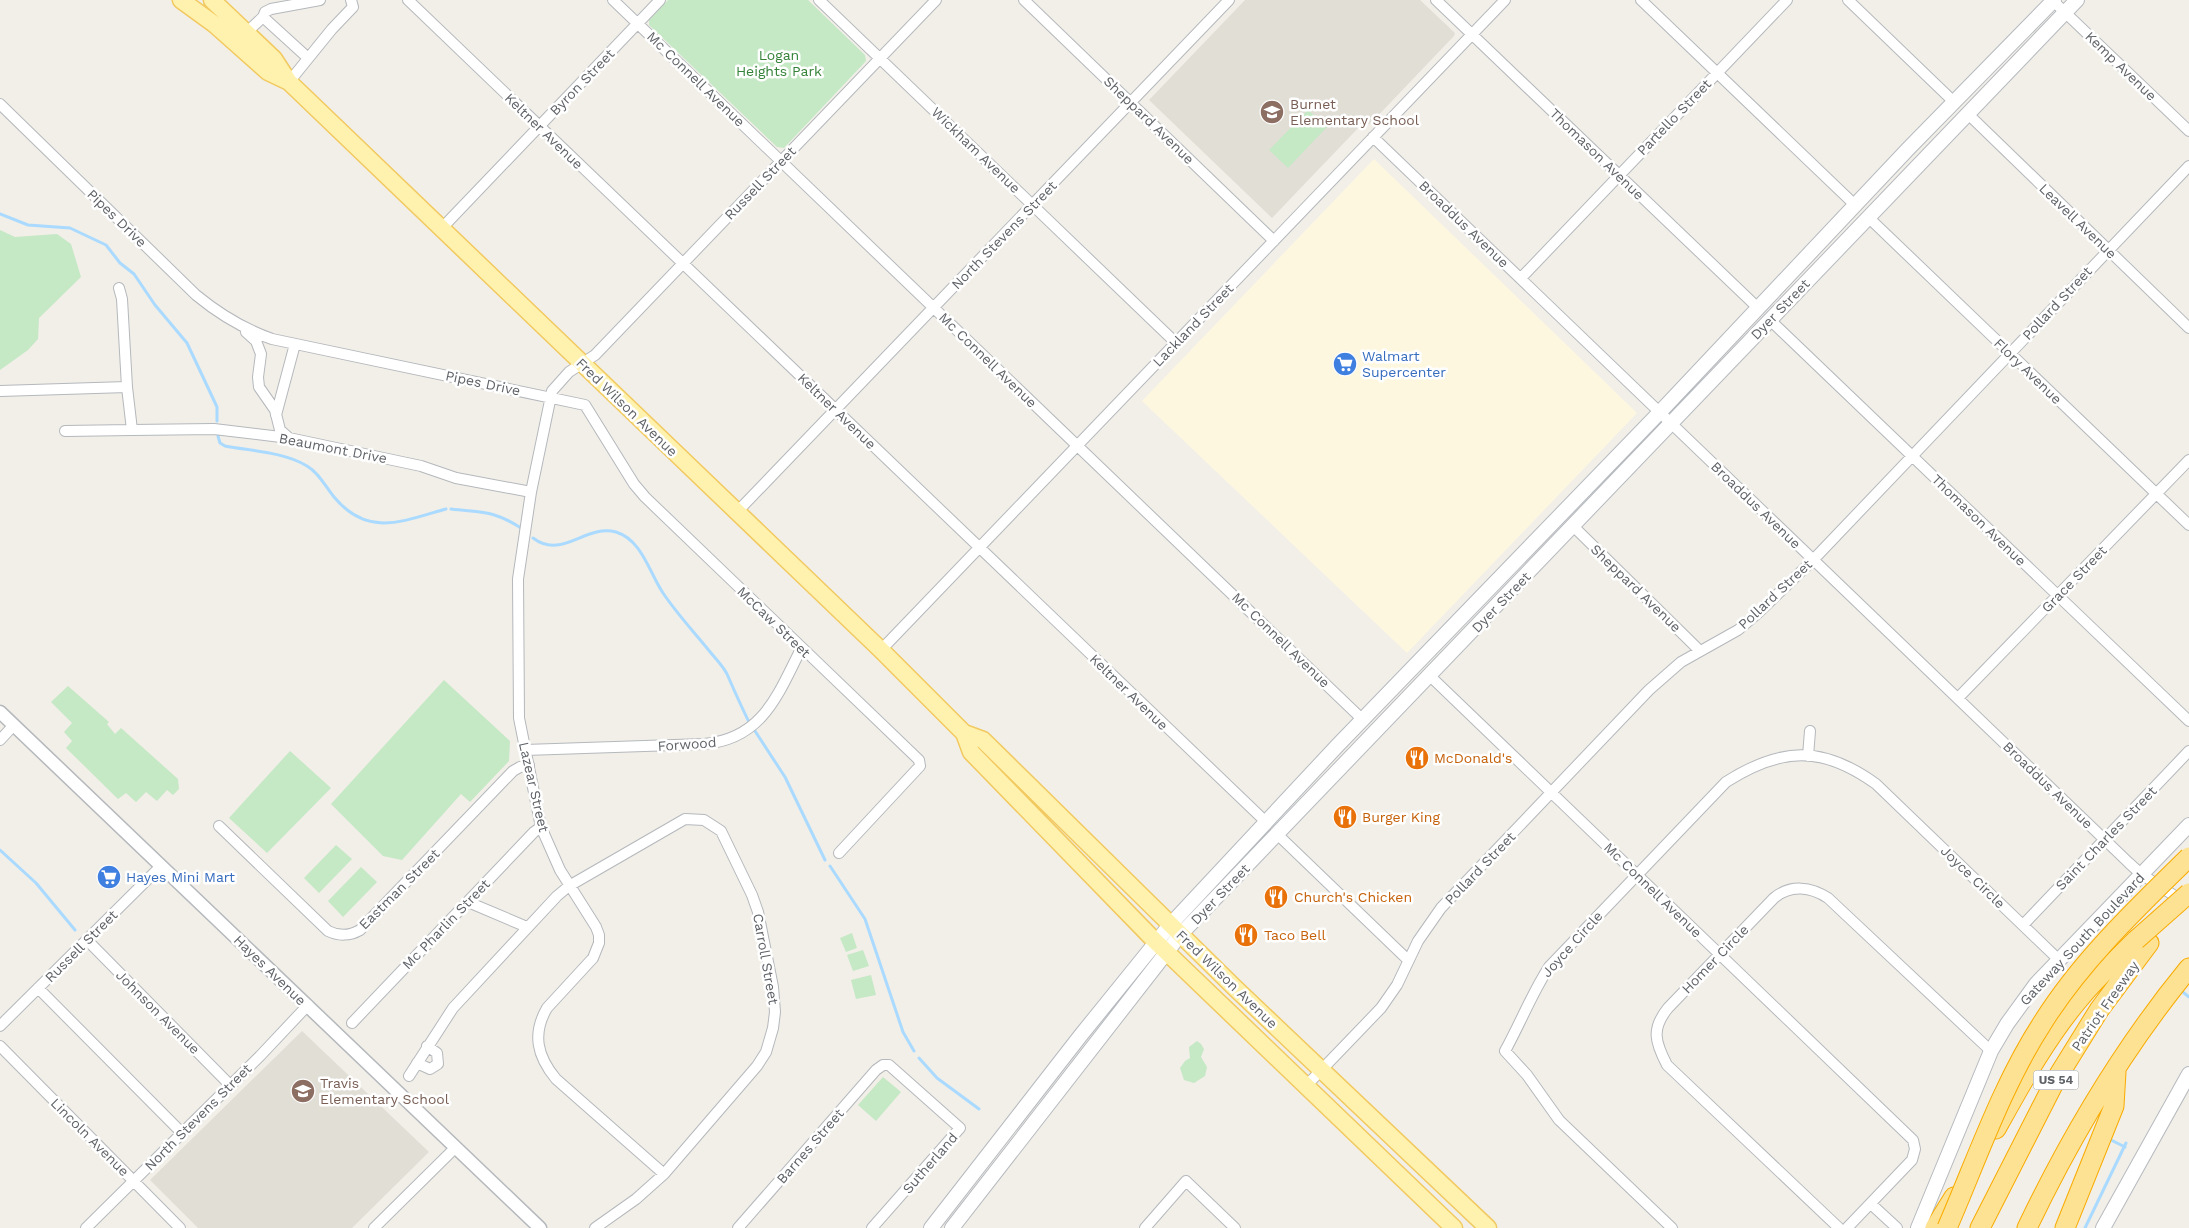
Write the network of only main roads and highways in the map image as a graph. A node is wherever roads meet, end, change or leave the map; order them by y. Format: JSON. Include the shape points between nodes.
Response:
{"nodes":[{"id":1,"x":181,"y":0,"type":"edge"},
{"id":2,"x":188,"y":0,"type":"edge"},
{"id":3,"x":212,"y":0,"type":"edge"},
{"id":4,"x":225,"y":0,"type":"edge"},
{"id":5,"x":2053,"y":0,"type":"edge"},
{"id":6,"x":2078,"y":0,"type":"edge"},
{"id":7,"x":214,"y":24,"type":"junction"},
{"id":8,"x":246,"y":34,"type":"junction"},
{"id":9,"x":289,"y":82,"type":"junction"},
{"id":10,"x":1908,"y":149,"type":"junction"},
{"id":11,"x":1855,"y":205,"type":"junction"},
{"id":12,"x":1868,"y":218,"type":"junction"},
{"id":13,"x":1827,"y":260,"type":"junction"},
{"id":14,"x":1560,"y":514,"type":"junction"},
{"id":15,"x":1533,"y":568,"type":"junction"},
{"id":16,"x":1449,"y":630,"type":"junction"},
{"id":17,"x":1429,"y":676,"type":"junction"},
{"id":18,"x":1363,"y":720,"type":"junction"},
{"id":19,"x":964,"y":733,"type":"junction"},
{"id":20,"x":1346,"y":762,"type":"junction"},
{"id":21,"x":1292,"y":795,"type":"junction"},
{"id":22,"x":2189,"y":825,"type":"edge"},
{"id":23,"x":1277,"y":834,"type":"junction"},
{"id":24,"x":2189,"y":857,"type":"edge"},
{"id":25,"x":2189,"y":893,"type":"edge"},
{"id":26,"x":2189,"y":900,"type":"edge"},
{"id":27,"x":1175,"y":930,"type":"junction"},
{"id":28,"x":2143,"y":942,"type":"junction"},
{"id":29,"x":1161,"y":946,"type":"junction"},
{"id":30,"x":2189,"y":968,"type":"edge"},
{"id":31,"x":2116,"y":1072,"type":"junction"},
{"id":32,"x":2189,"y":1074,"type":"edge"},
{"id":33,"x":931,"y":1228,"type":"edge"},
{"id":34,"x":952,"y":1228,"type":"edge"},
{"id":35,"x":1454,"y":1228,"type":"edge"},
{"id":36,"x":1488,"y":1228,"type":"edge"},
{"id":37,"x":1918,"y":1228,"type":"edge"},
{"id":38,"x":1935,"y":1228,"type":"edge"},
{"id":39,"x":1947,"y":1228,"type":"edge"},
{"id":40,"x":1980,"y":1228,"type":"edge"},
{"id":41,"x":2027,"y":1228,"type":"edge"},
{"id":42,"x":2065,"y":1228,"type":"edge"},
{"id":43,"x":2102,"y":1228,"type":"edge"}],
"edges":[{"from":1,"to":7,"type":"main road","name":"Fred Wilson Avenue"},
{"from":2,"to":7,"type":"main road"},
{"from":3,"to":8,"type":"main road","name":"Fred Wilson Avenue"},
{"from":4,"to":8,"type":"main road"},
{"from":5,"to":10,"type":"main road","name":"Dyer Street"},
{"from":6,"to":12,"type":"main road","name":"Dyer Street"},
{"from":7,"to":9,"type":"main road","name":"Fred Wilson Avenue","via":[[268,72]]},
{"from":8,"to":9,"type":"main road","name":"Fred Wilson Avenue","via":[[274,59]]},
{"from":9,"to":19,"type":"main road","name":"Fred Wilson Avenue"},
{"from":10,"to":11,"type":"main road","name":"Dyer Street"},
{"from":10,"to":12,"type":"main road","via":[[1908,158],[1868,202]]},
{"from":11,"to":13,"type":"main road","via":[[1854,218],[1829,248]]},
{"from":11,"to":14,"type":"main road","name":"Dyer Street"},
{"from":12,"to":13,"type":"main road","name":"Dyer Street"},
{"from":13,"to":15,"type":"main road","name":"Dyer Street"},
{"from":14,"to":15,"type":"main road","via":[[1562,524],[1537,553]]},
{"from":14,"to":16,"type":"main road","name":"Dyer Street"},
{"from":15,"to":17,"type":"main road","name":"Dyer Street"},
{"from":16,"to":17,"type":"main road","via":[[1448,639],[1429,662],[1426,669]]},
{"from":16,"to":18,"type":"main road","name":"Dyer Street"},
{"from":17,"to":20,"type":"main road","name":"Dyer Street"},
{"from":18,"to":20,"type":"main road","via":[[1367,729],[1346,755]]},
{"from":18,"to":21,"type":"main road","name":"Dyer Street"},
{"from":19,"to":27,"type":"main road","name":"Fred Wilson Avenue","via":[[983,740]]},
{"from":19,"to":29,"type":"main road","name":"Fred Wilson Avenue","via":[[971,752]]},
{"from":20,"to":23,"type":"main road","name":"Dyer Street"},
{"from":21,"to":23,"type":"main road","via":[[1288,808],[1274,824]]},
{"from":21,"to":27,"type":"main road","name":"Dyer Street"},
{"from":22,"to":37,"type":"main road","name":"Gateway South Boulevard","via":[[2025,998],[1991,1051]]},
{"from":23,"to":27,"type":"main road","name":"Dyer Street"},
{"from":24,"to":39,"type":"highway","bridge":true,"via":[[2087,963],[2043,1021],[2003,1096]]},
{"from":25,"to":28,"type":"highway","bridge":true},
{"from":26,"to":28,"type":"highway","name":"Patriot Freeway","number":"US 54"},
{"from":27,"to":29,"type":"main road","name":"Dyer Street"},
{"from":27,"to":36,"type":"main road","name":"Fred Wilson Avenue"},
{"from":28,"to":38,"type":"highway","via":[[2096,980],[2062,1021]]},
{"from":28,"to":40,"type":"highway","name":"Patriot Freeway","number":"US 54","via":[[2055,1081]]},
{"from":29,"to":33,"type":"main road","name":"Dyer Street"},
{"from":29,"to":34,"type":"main road","name":"Dyer Street"},
{"from":29,"to":35,"type":"main road","name":"Fred Wilson Avenue"},
{"from":30,"to":31,"type":"highway","number":"US 54","via":[[2162,1002]]},
{"from":31,"to":41,"type":"highway","number":"US 54","via":[[2082,1122]]},
{"from":31,"to":42,"type":"highway","via":[[2114,1106]]},
{"from":32,"to":43,"type":"main road"}]}
